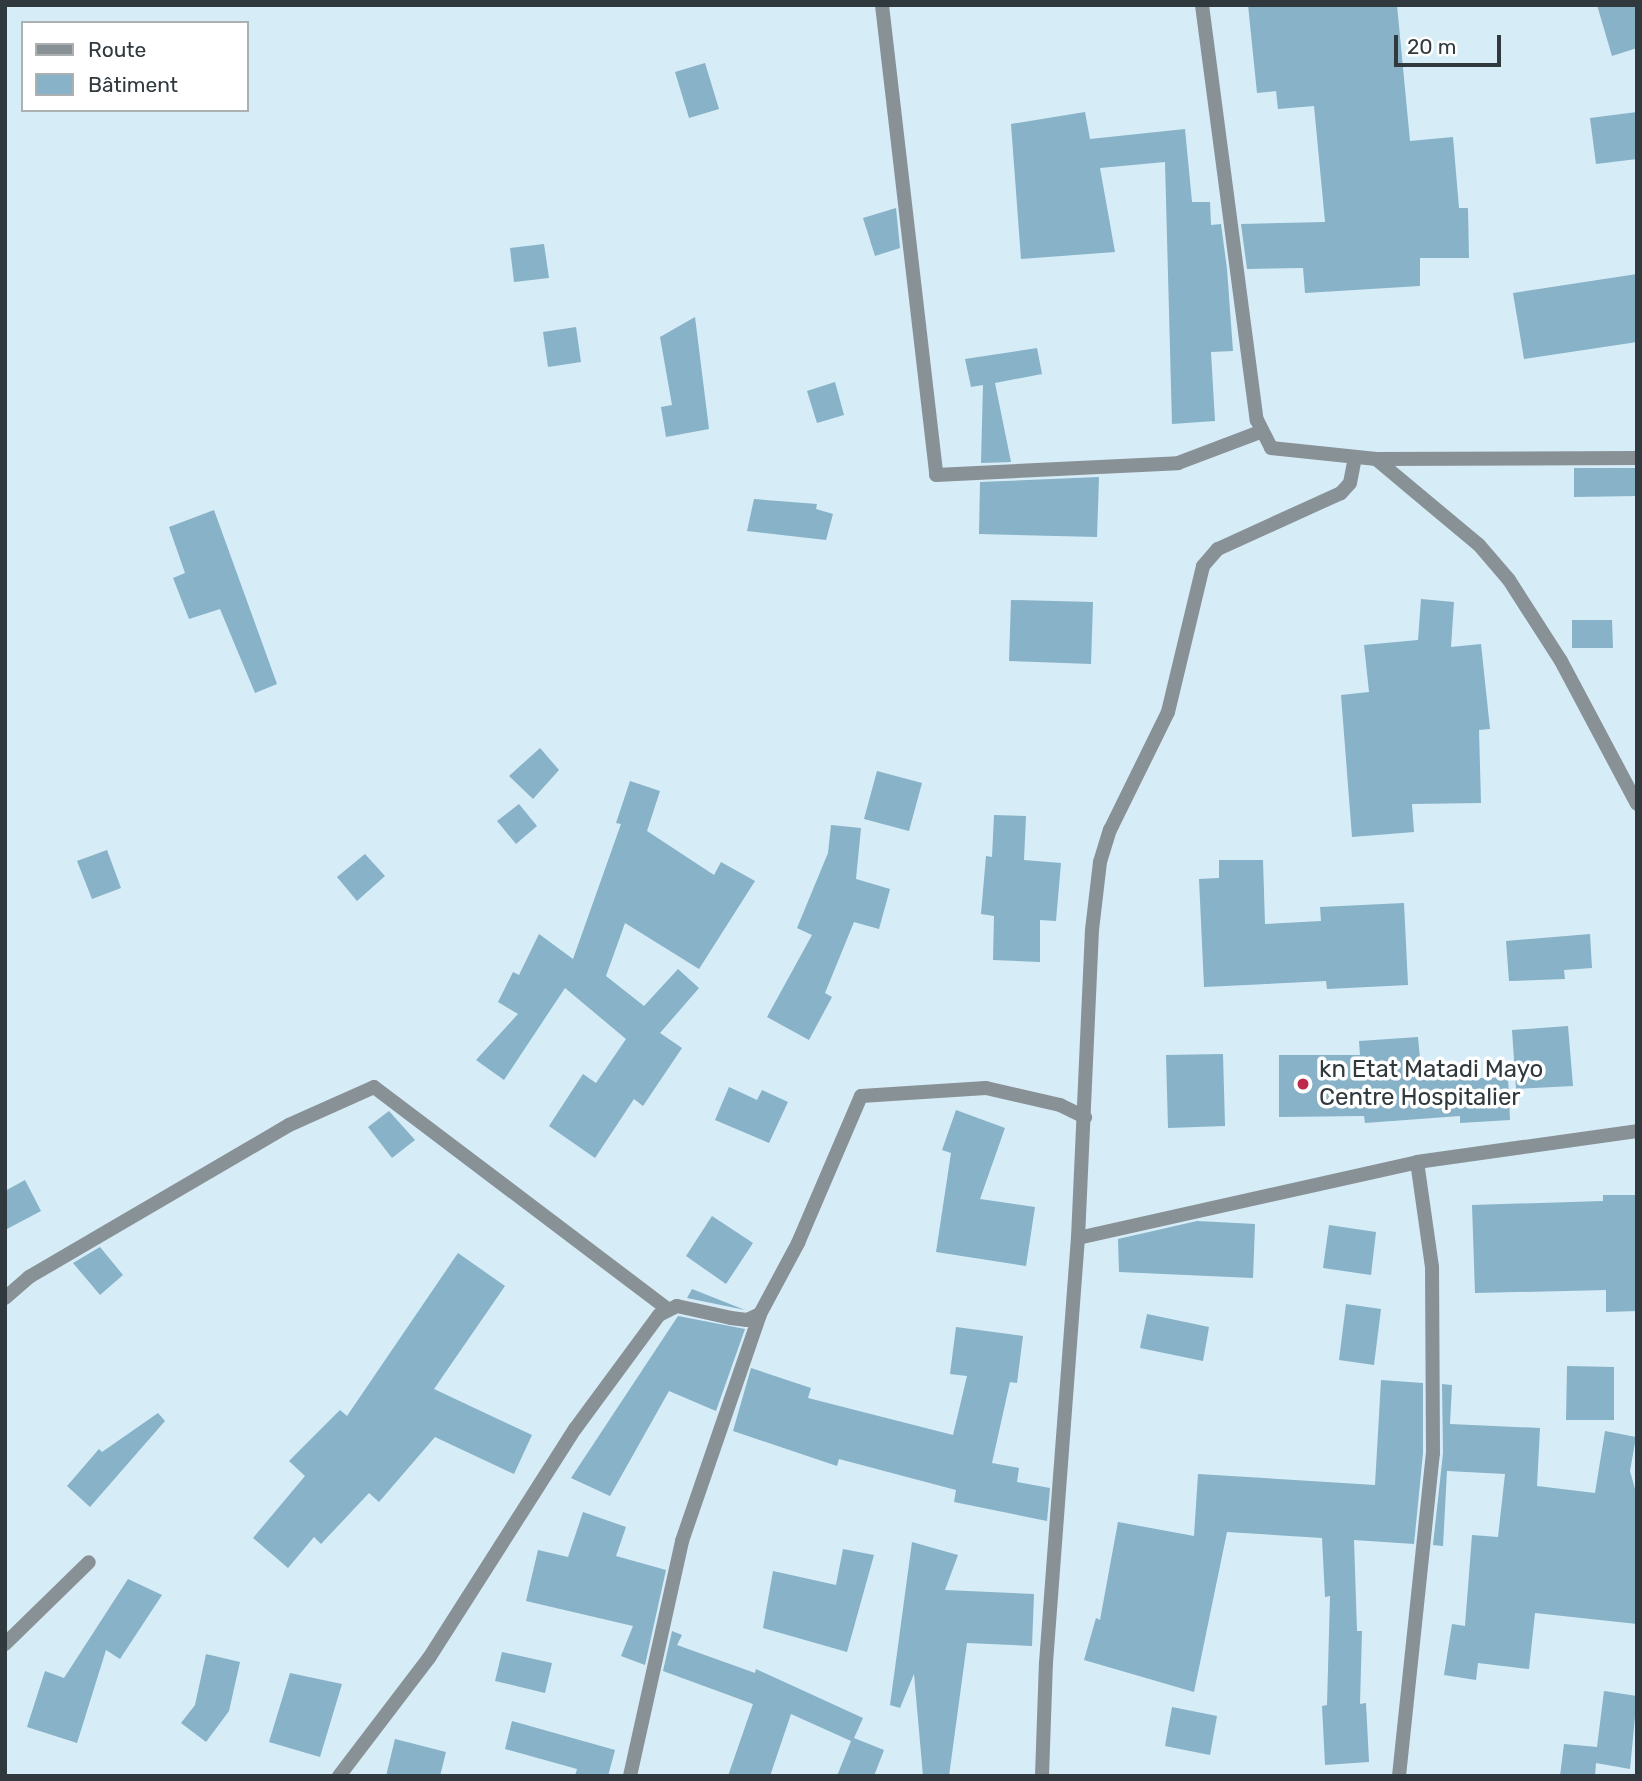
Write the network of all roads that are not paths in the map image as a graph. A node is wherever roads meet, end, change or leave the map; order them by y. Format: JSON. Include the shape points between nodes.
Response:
{"nodes":[{"id":1,"x":882,"y":5,"type":"edge"},
{"id":2,"x":1202,"y":5,"type":"edge"},
{"id":3,"x":1260,"y":432,"type":"junction"},
{"id":4,"x":1355,"y":458,"type":"junction"},
{"id":5,"x":1637,"y":458,"type":"edge"},
{"id":6,"x":1376,"y":459,"type":"junction"},
{"id":7,"x":1637,"y":804,"type":"edge"},
{"id":8,"x":1085,"y":1117,"type":"junction"},
{"id":9,"x":1637,"y":1131,"type":"edge"},
{"id":10,"x":1417,"y":1162,"type":"junction"},
{"id":11,"x":1078,"y":1238,"type":"junction"},
{"id":12,"x":5,"y":1298,"type":"edge"},
{"id":13,"x":666,"y":1308,"type":"junction"},
{"id":14,"x":760,"y":1314,"type":"junction"},
{"id":15,"x":89,"y":1562,"type":"dead end"},
{"id":16,"x":5,"y":1644,"type":"edge"},
{"id":17,"x":339,"y":1776,"type":"edge"},
{"id":18,"x":630,"y":1776,"type":"edge"},
{"id":19,"x":1042,"y":1776,"type":"edge"},
{"id":20,"x":1399,"y":1776,"type":"edge"}],
"edges":[{"from":1,"to":3,"type":"street","via":[[936,475],[1178,463]]},
{"from":2,"to":3,"type":"street"},
{"from":3,"to":4,"type":"street","via":[[1271,448]]},
{"from":4,"to":6,"type":"street"},
{"from":4,"to":8,"type":"street","via":[[1350,484],[1341,493],[1218,549],[1203,566],[1168,712],[1110,830],[1094,888]]},
{"from":5,"to":6,"type":"street"},
{"from":6,"to":7,"type":"street","via":[[1479,545],[1509,580],[1561,661]]},
{"from":8,"to":11,"type":"street"},
{"from":8,"to":14,"type":"street","via":[[1039,1098],[986,1088],[861,1096],[798,1243]]},
{"from":9,"to":10,"type":"street"},
{"from":10,"to":11,"type":"street"},
{"from":10,"to":20,"type":"street","via":[[1432,1267],[1433,1453]]},
{"from":11,"to":19,"type":"street","via":[[1046,1663]]},
{"from":12,"to":13,"type":"street","via":[[29,1277],[289,1125],[374,1087]]},
{"from":13,"to":14,"type":"street","via":[[677,1306],[747,1320]]},
{"from":13,"to":17,"type":"street","via":[[575,1429],[429,1658]]},
{"from":14,"to":18,"type":"street","via":[[682,1541]]},
{"from":15,"to":16,"type":"street"}]}
